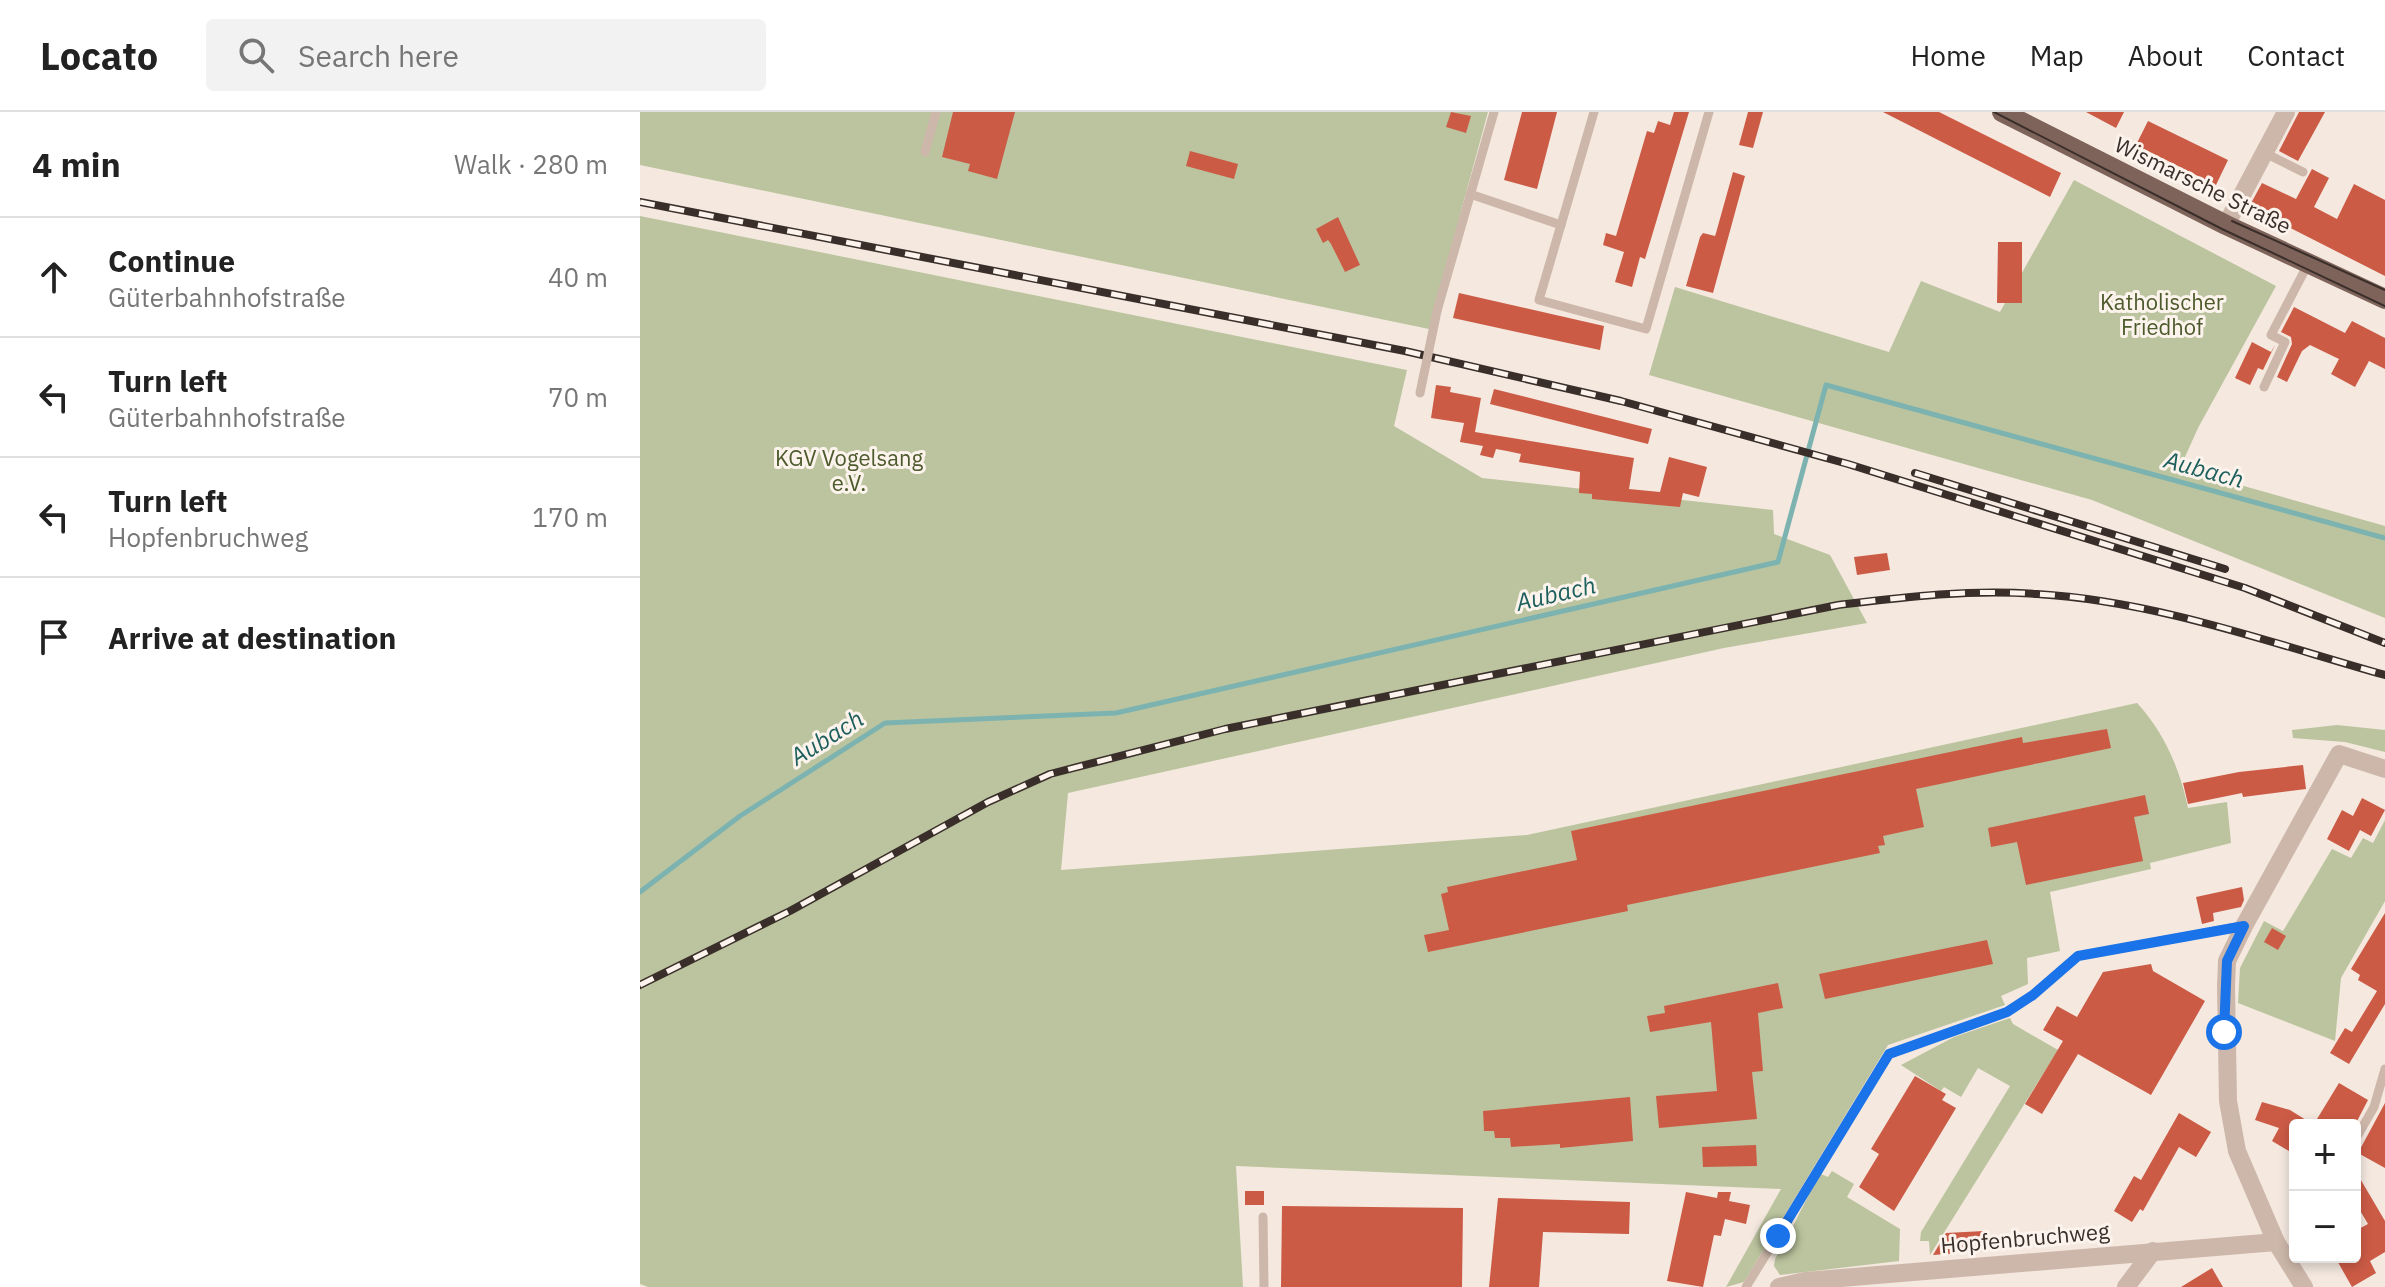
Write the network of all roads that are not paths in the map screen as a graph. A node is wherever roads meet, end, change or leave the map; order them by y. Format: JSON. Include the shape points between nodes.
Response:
{"nodes":[{"id":1,"x":936,"y":112,"type":"edge"},
{"id":2,"x":1494,"y":112,"type":"edge"},
{"id":3,"x":1594,"y":112,"type":"edge"},
{"id":4,"x":1709,"y":112,"type":"edge"},
{"id":5,"x":2002,"y":112,"type":"edge"},
{"id":6,"x":2286,"y":112,"type":"edge"},
{"id":7,"x":925,"y":152,"type":"dead end"},
{"id":8,"x":2265,"y":153,"type":"junction"},
{"id":9,"x":2303,"y":172,"type":"dead end"},
{"id":10,"x":1470,"y":194,"type":"junction"},
{"id":11,"x":1561,"y":225,"type":"junction"},
{"id":12,"x":2226,"y":225,"type":"junction"},
{"id":13,"x":2309,"y":263,"type":"junction"},
{"id":14,"x":2385,"y":299,"type":"edge"},
{"id":15,"x":2264,"y":387,"type":"dead end"},
{"id":16,"x":1420,"y":393,"type":"dead end"},
{"id":17,"x":2385,"y":769,"type":"edge"},
{"id":18,"x":2244,"y":926,"type":"junction"},
{"id":19,"x":2385,"y":1069,"type":"edge"},
{"id":20,"x":2361,"y":1130,"type":"edge"},
{"id":21,"x":1263,"y":1217,"type":"dead end"},
{"id":22,"x":2276,"y":1242,"type":"junction"},
{"id":23,"x":2153,"y":1251,"type":"junction"},
{"id":24,"x":1264,"y":1287,"type":"edge"},
{"id":25,"x":1746,"y":1287,"type":"edge"},
{"id":26,"x":1779,"y":1287,"type":"edge"},
{"id":27,"x":2126,"y":1287,"type":"edge"},
{"id":28,"x":2304,"y":1287,"type":"edge"}],
"edges":[{"from":1,"to":7,"type":"lane"},
{"from":2,"to":10,"type":"lane"},
{"from":3,"to":11,"type":"lane"},
{"from":4,"to":11,"type":"lane","via":[[1646,329],[1539,300]]},
{"from":5,"to":12,"type":"main road","name":"Wismarsche Straße"},
{"from":6,"to":8,"type":"street"},
{"from":8,"to":9,"type":"lane"},
{"from":8,"to":12,"type":"street"},
{"from":10,"to":11,"type":"lane"},
{"from":10,"to":16,"type":"lane","bridge":true},
{"from":12,"to":13,"type":"main road","name":"Wismarsche Straße"},
{"from":13,"to":14,"type":"main road","name":"Wismarsche Straße"},
{"from":13,"to":15,"type":"lane","via":[[2271,335],[2285,342]]},
{"from":17,"to":18,"type":"street","via":[[2339,754]]},
{"from":18,"to":22,"type":"street","via":[[2227,961],[2228,1101],[2237,1151]]},
{"from":18,"to":25,"type":"lane","via":[[2078,956],[2007,1012],[1889,1054]]},
{"from":19,"to":20,"type":"lane"},
{"from":21,"to":24,"type":"lane"},
{"from":22,"to":23,"type":"street","name":"Hopfenbruchweg"},
{"from":22,"to":28,"type":"street"},
{"from":23,"to":26,"type":"street","name":"Hopfenbruchweg"},
{"from":23,"to":27,"type":"street"}]}
